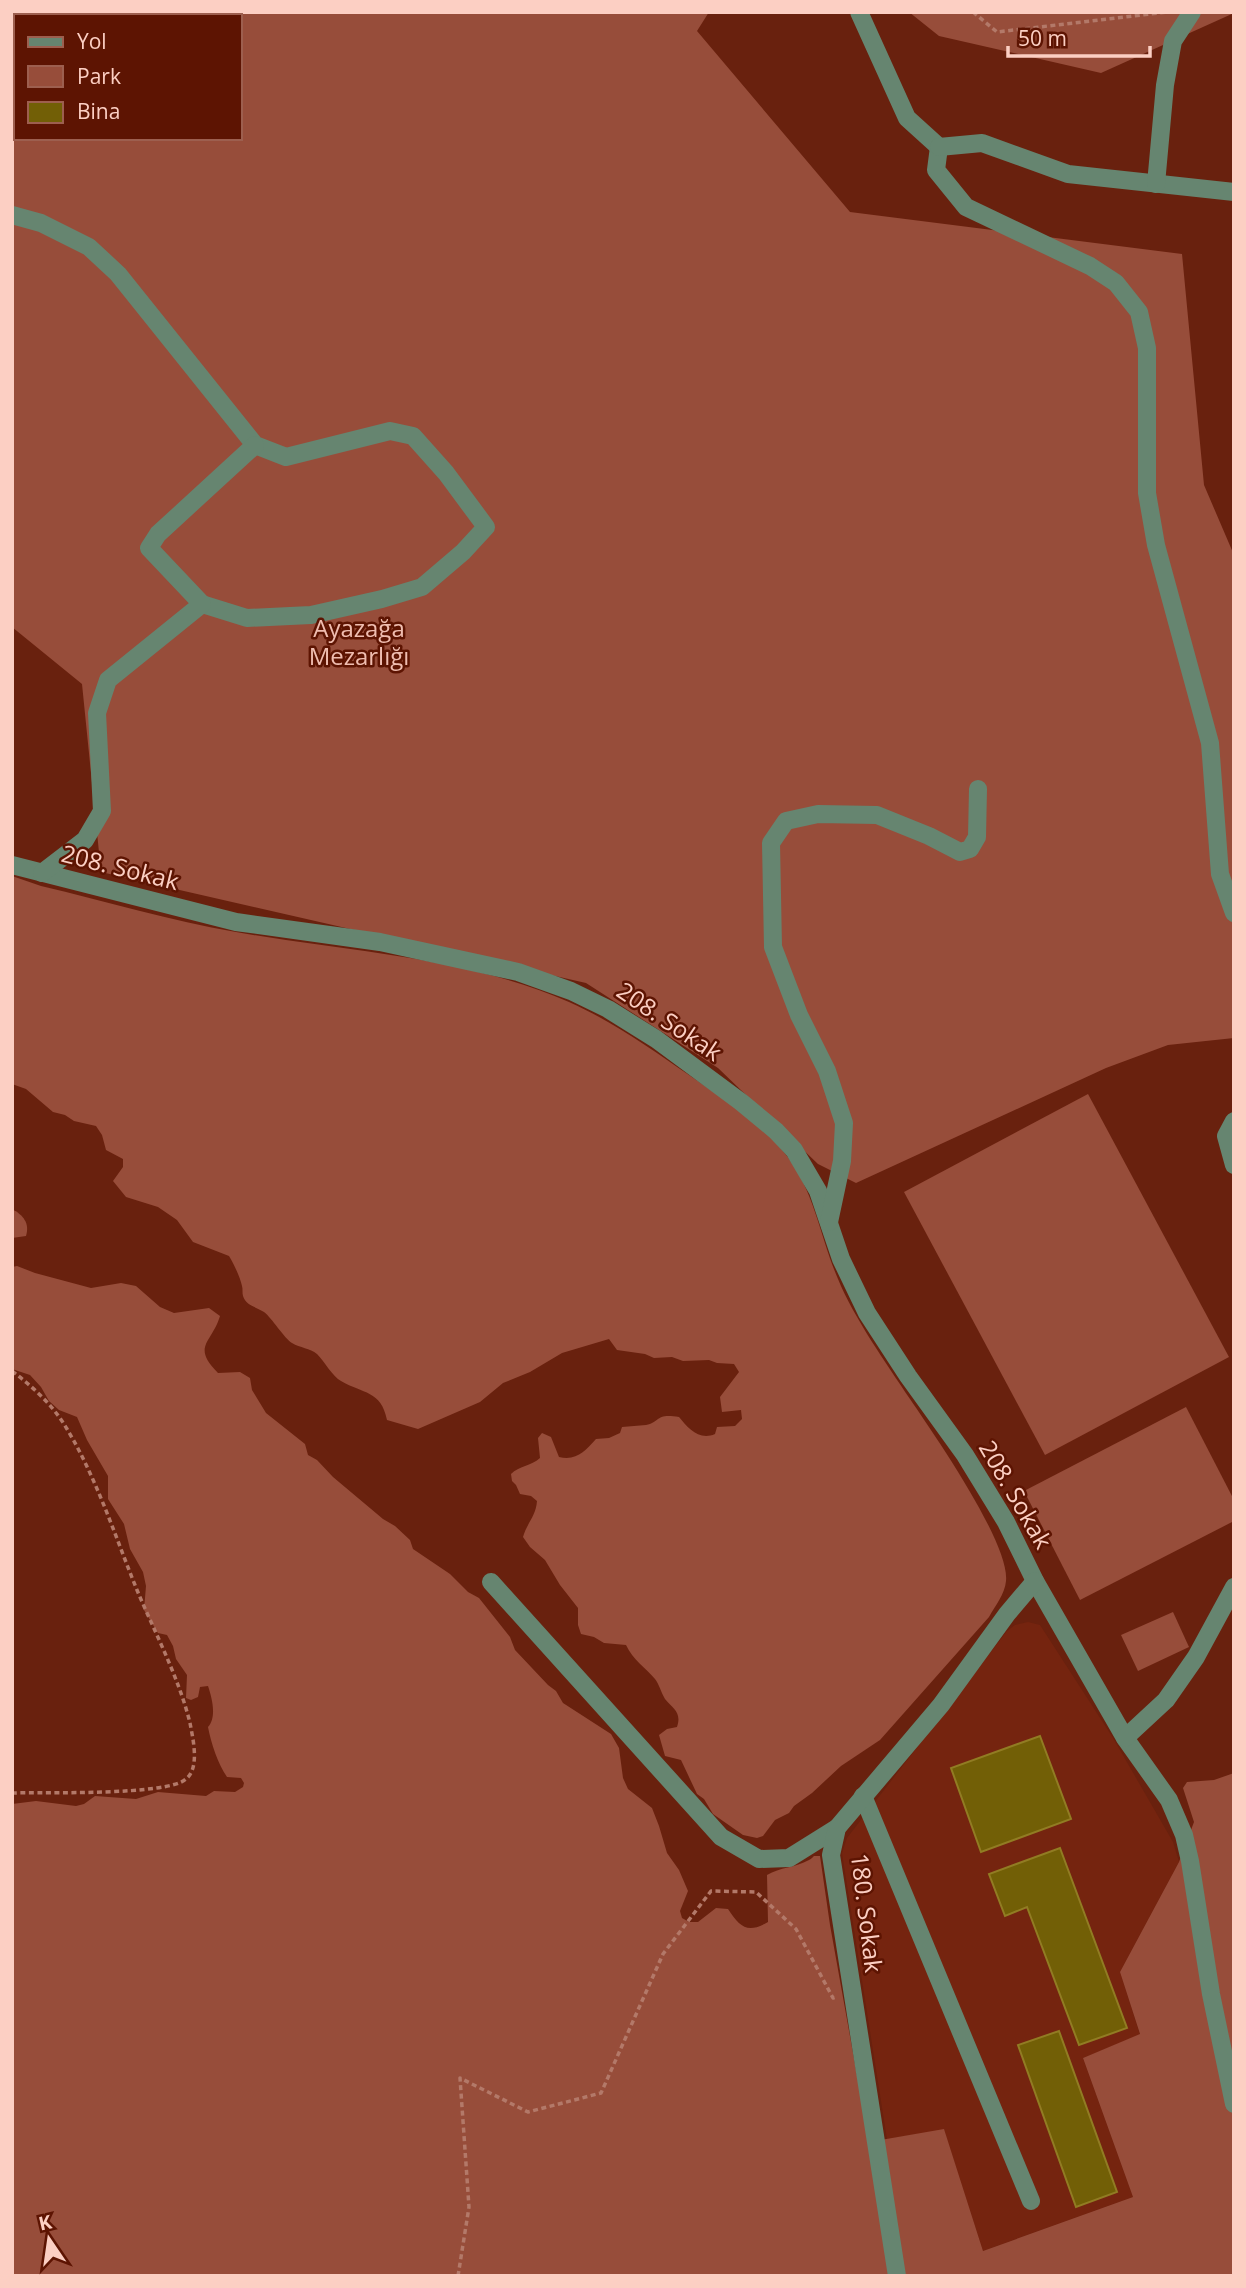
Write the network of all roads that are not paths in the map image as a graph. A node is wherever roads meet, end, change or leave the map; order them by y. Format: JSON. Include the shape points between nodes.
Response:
{"nodes":[{"id":1,"x":859,"y":12,"type":"edge"},
{"id":2,"x":1192,"y":12,"type":"edge"},
{"id":3,"x":939,"y":147,"type":"junction"},
{"id":4,"x":1156,"y":184,"type":"junction"},
{"id":5,"x":1234,"y":192,"type":"edge"},
{"id":6,"x":12,"y":215,"type":"edge"},
{"id":7,"x":255,"y":445,"type":"junction"},
{"id":8,"x":202,"y":604,"type":"junction"},
{"id":9,"x":978,"y":789,"type":"dead end"},
{"id":10,"x":12,"y":865,"type":"edge"},
{"id":11,"x":42,"y":873,"type":"junction"},
{"id":12,"x":1234,"y":913,"type":"edge"},
{"id":13,"x":1234,"y":1121,"type":"edge"},
{"id":14,"x":1234,"y":1165,"type":"edge"},
{"id":15,"x":829,"y":1222,"type":"junction"},
{"id":16,"x":1035,"y":1581,"type":"junction"},
{"id":17,"x":491,"y":1582,"type":"dead end"},
{"id":18,"x":1234,"y":1587,"type":"edge"},
{"id":19,"x":1125,"y":1738,"type":"junction"},
{"id":20,"x":863,"y":1796,"type":"junction"},
{"id":21,"x":837,"y":1828,"type":"junction"},
{"id":22,"x":1234,"y":2104,"type":"edge"},
{"id":23,"x":1031,"y":2201,"type":"dead end"},
{"id":24,"x":897,"y":2276,"type":"edge"}],
"edges":[{"from":1,"to":3,"type":"street","via":[[907,118]]},
{"from":2,"to":4,"type":"street","via":[[1173,41]]},
{"from":3,"to":4,"type":"street","via":[[982,143],[1068,174]]},
{"from":3,"to":12,"type":"street","via":[[936,170],[966,207],[1090,266],[1116,283],[1139,312],[1147,348],[1147,492],[1166,584],[1210,743],[1220,874]]},
{"from":4,"to":5,"type":"street"},
{"from":6,"to":7,"type":"street","via":[[41,223],[89,247],[118,274]]},
{"from":7,"to":8,"type":"street","via":[[158,534],[149,548]]},
{"from":7,"to":8,"type":"street","via":[[286,457],[390,430],[413,436],[486,527],[422,587],[382,598],[311,615],[247,618]]},
{"from":8,"to":11,"type":"street","via":[[108,680],[97,713],[102,811],[85,840]]},
{"from":9,"to":15,"type":"street","via":[[977,837],[970,849],[960,852],[877,815],[818,814],[786,821],[771,843],[773,947],[827,1071],[844,1124],[842,1161]]},
{"from":10,"to":11,"type":"street","name":"208. Sokak"},
{"from":11,"to":15,"type":"street","name":"208. Sokak","via":[[236,922],[407,947],[518,972],[571,991],[656,1039],[776,1131],[794,1150],[818,1191]]},
{"from":13,"to":14,"type":"street","via":[[1226,1136]]},
{"from":15,"to":16,"type":"street","name":"208. Sokak","via":[[849,1280],[867,1313],[965,1455]]},
{"from":16,"to":19,"type":"street","name":"208. Sokak"},
{"from":16,"to":20,"type":"street","name":"180. Sokak","via":[[941,1705]]},
{"from":17,"to":21,"type":"street","via":[[721,1837],[759,1859],[789,1858]]},
{"from":18,"to":19,"type":"street","via":[[1196,1657],[1166,1700]]},
{"from":19,"to":22,"type":"street","name":"208. Sokak","via":[[1169,1800],[1184,1835]]},
{"from":20,"to":21,"type":"street","name":"180. Sokak"},
{"from":20,"to":23,"type":"street"},
{"from":21,"to":24,"type":"street","name":"180. Sokak","via":[[831,1855]]}]}
